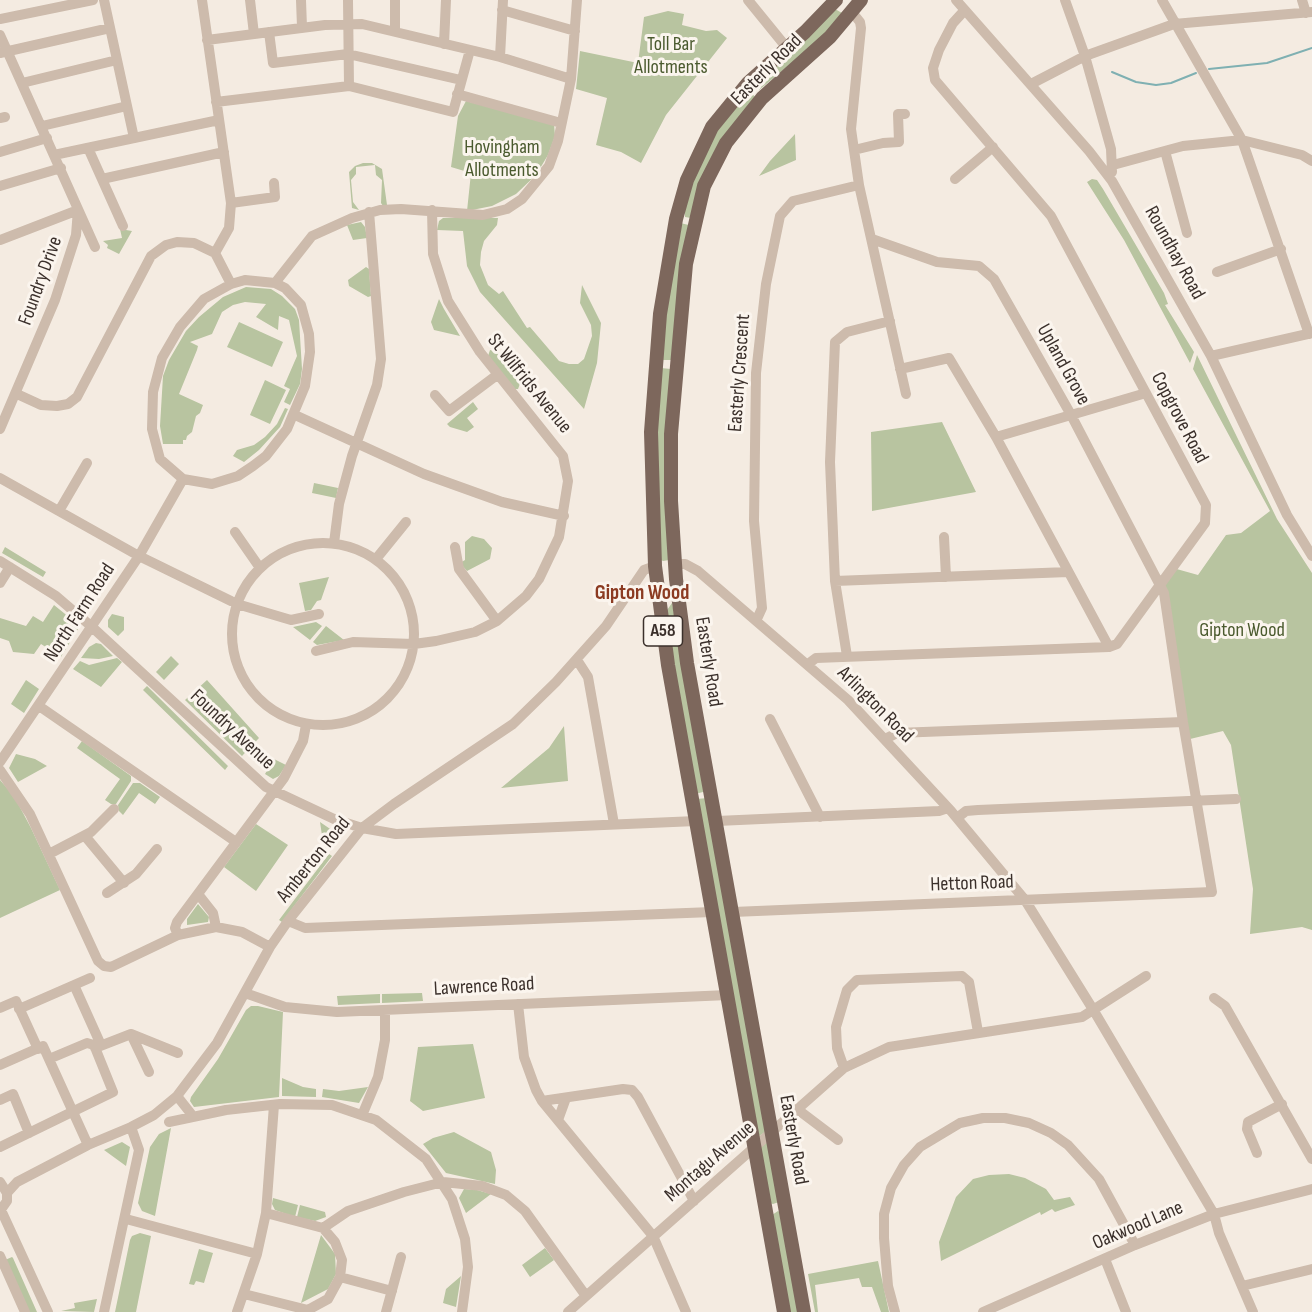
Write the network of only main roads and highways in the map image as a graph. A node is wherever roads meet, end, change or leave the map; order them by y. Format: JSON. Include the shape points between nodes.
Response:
{"nodes":[{"id":1,"x":836,"y":0,"type":"edge"},
{"id":2,"x":861,"y":0,"type":"edge"},
{"id":3,"x":852,"y":12,"type":"junction"},
{"id":4,"x":748,"y":84,"type":"junction"},
{"id":5,"x":762,"y":98,"type":"junction"},
{"id":6,"x":676,"y":219,"type":"junction"},
{"id":7,"x":694,"y":223,"type":"junction"},
{"id":8,"x":656,"y":363,"type":"junction"},
{"id":9,"x":676,"y":364,"type":"junction"},
{"id":10,"x":785,"y":1205,"type":"junction"},
{"id":11,"x":765,"y":1209,"type":"junction"},
{"id":12,"x":784,"y":1312,"type":"edge"},
{"id":13,"x":804,"y":1312,"type":"edge"}],
"edges":[{"from":1,"to":3,"type":"main road"},
{"from":1,"to":4,"type":"main road","name":"Easterly Road","number":"A58"},
{"from":2,"to":3,"type":"main road","name":"Easterly Road","number":"A58"},
{"from":3,"to":5,"type":"main road","name":"Easterly Road","number":"A58"},
{"from":4,"to":5,"type":"main road"},
{"from":4,"to":6,"type":"main road","name":"Easterly Road","number":"A58","via":[[712,127],[687,180]]},
{"from":5,"to":7,"type":"main road","name":"Easterly Road","number":"A58","via":[[726,143],[704,186]]},
{"from":6,"to":7,"type":"main road"},
{"from":6,"to":8,"type":"main road","name":"Easterly Road","number":"A58"},
{"from":7,"to":9,"type":"main road","name":"Easterly Road","number":"A58"},
{"from":8,"to":9,"type":"main road"},
{"from":8,"to":11,"type":"main road","name":"Easterly Road","number":"A58","via":[[651,432],[655,566],[668,665]]},
{"from":9,"to":10,"type":"main road","name":"Easterly Road","number":"A58","via":[[671,501],[687,663]]},
{"from":10,"to":11,"type":"main road"},
{"from":10,"to":13,"type":"main road","name":"Easterly Road","number":"A58"},
{"from":11,"to":12,"type":"main road","name":"Easterly Road","number":"A58"}]}
